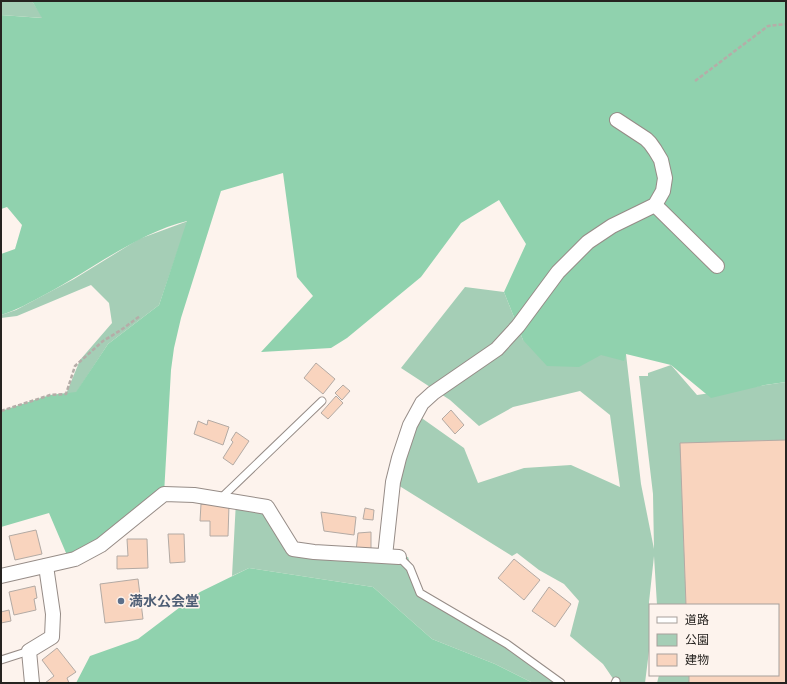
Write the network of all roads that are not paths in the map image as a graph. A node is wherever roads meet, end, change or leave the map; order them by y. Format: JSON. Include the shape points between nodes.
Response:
{"nodes":[{"id":1,"x":617,"y":120,"type":"dead end"},
{"id":2,"x":655,"y":205,"type":"junction"},
{"id":3,"x":717,"y":266,"type":"dead end"},
{"id":4,"x":322,"y":401,"type":"dead end"},
{"id":5,"x":220,"y":499,"type":"junction"},
{"id":6,"x":385,"y":556,"type":"junction"},
{"id":7,"x":399,"y":557,"type":"joint"},
{"id":8,"x":46,"y":566,"type":"junction"},
{"id":9,"x":1,"y":576,"type":"edge"},
{"id":10,"x":29,"y":651,"type":"junction"},
{"id":11,"x":1,"y":660,"type":"edge"},
{"id":12,"x":32,"y":683,"type":"edge"},
{"id":13,"x":561,"y":683,"type":"edge"}],
"edges":[{"from":1,"to":2,"type":"street","via":[[650,143],[661,160],[665,178],[663,191]]},
{"from":2,"to":3,"type":"street"},
{"from":2,"to":6,"type":"street","via":[[612,226],[588,242],[558,272],[518,326],[497,349],[422,403],[410,425],[393,482]]},
{"from":4,"to":5,"type":"lane"},
{"from":5,"to":6,"type":"street","via":[[267,506],[293,549]]},
{"from":5,"to":8,"type":"street","via":[[164,494],[101,545],[75,559]]},
{"from":6,"to":7,"type":"street"},
{"from":7,"to":13,"type":"lane","via":[[410,568],[420,593],[507,644]]},
{"from":8,"to":9,"type":"street"},
{"from":8,"to":10,"type":"street","via":[[53,614],[52,637]]},
{"from":10,"to":11,"type":"lane"},
{"from":10,"to":12,"type":"street"}]}
